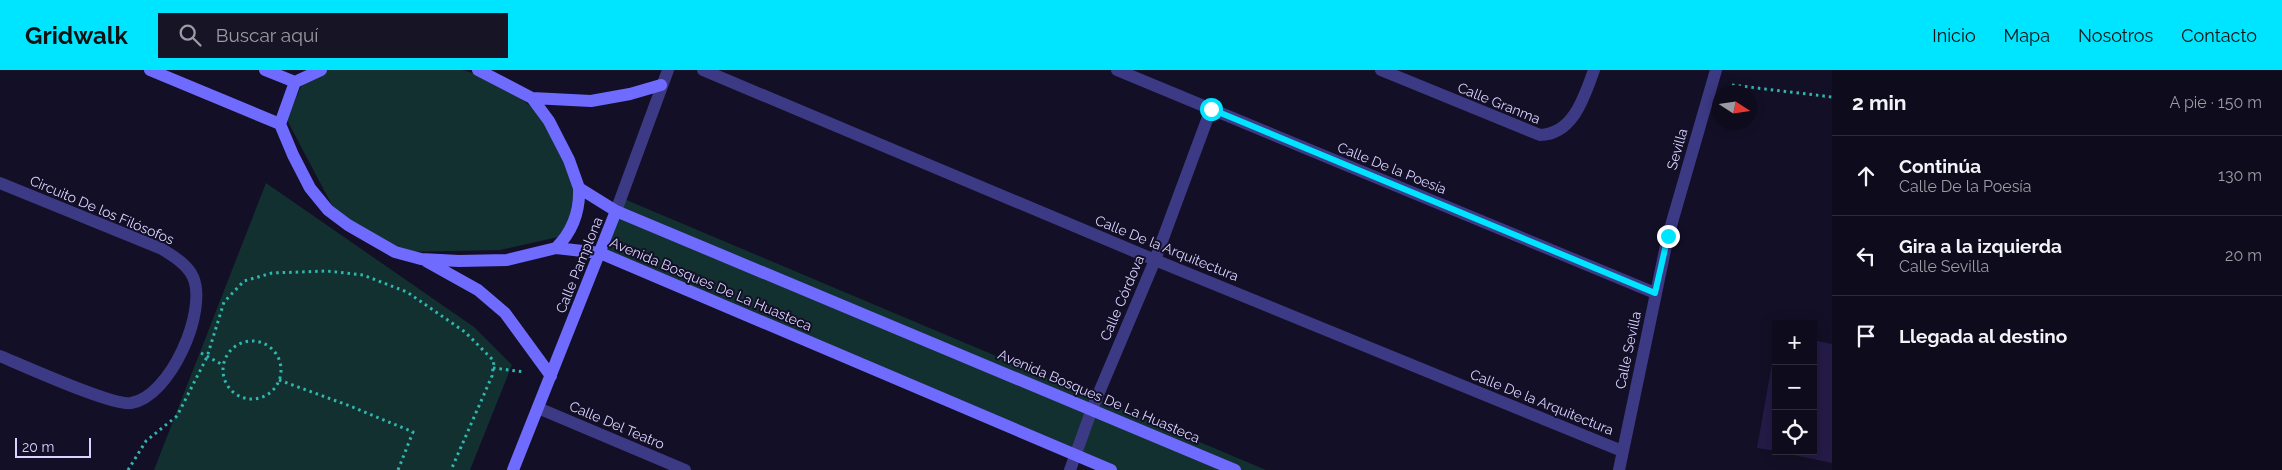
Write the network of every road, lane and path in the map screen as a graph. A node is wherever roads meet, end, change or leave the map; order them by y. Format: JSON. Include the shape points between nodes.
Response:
{"nodes":[{"id":1,"x":150,"y":70,"type":"edge"},
{"id":2,"x":265,"y":70,"type":"edge"},
{"id":3,"x":321,"y":70,"type":"edge"},
{"id":4,"x":478,"y":70,"type":"edge"},
{"id":5,"x":668,"y":70,"type":"edge"},
{"id":6,"x":703,"y":70,"type":"edge"},
{"id":7,"x":1117,"y":70,"type":"edge"},
{"id":8,"x":1381,"y":70,"type":"edge"},
{"id":9,"x":1594,"y":70,"type":"edge"},
{"id":10,"x":1714,"y":76,"type":"edge"},
{"id":11,"x":295,"y":82,"type":"junction"},
{"id":12,"x":661,"y":85,"type":"junction"},
{"id":13,"x":1832,"y":97,"type":"edge"},
{"id":14,"x":532,"y":98,"type":"junction"},
{"id":15,"x":1211,"y":109,"type":"junction"},
{"id":16,"x":280,"y":124,"type":"junction"},
{"id":17,"x":0,"y":183,"type":"edge"},
{"id":18,"x":579,"y":188,"type":"junction"},
{"id":19,"x":616,"y":211,"type":"junction"},
{"id":20,"x":1668,"y":236,"type":"joint"},
{"id":21,"x":556,"y":248,"type":"junction"},
{"id":22,"x":600,"y":253,"type":"junction"},
{"id":23,"x":422,"y":259,"type":"junction"},
{"id":24,"x":1155,"y":260,"type":"junction"},
{"id":25,"x":1655,"y":293,"type":"junction"},
{"id":26,"x":0,"y":356,"type":"edge"},
{"id":27,"x":551,"y":376,"type":"junction"},
{"id":28,"x":279,"y":380,"type":"junction"},
{"id":29,"x":538,"y":408,"type":"junction"},
{"id":30,"x":1092,"y":409,"type":"junction"},
{"id":31,"x":1622,"y":450,"type":"junction"},
{"id":32,"x":1076,"y":456,"type":"junction"},
{"id":33,"x":128,"y":470,"type":"edge"},
{"id":34,"x":398,"y":470,"type":"edge"},
{"id":35,"x":450,"y":470,"type":"edge"},
{"id":36,"x":513,"y":470,"type":"edge"},
{"id":37,"x":685,"y":470,"type":"edge"},
{"id":38,"x":1070,"y":470,"type":"edge"},
{"id":39,"x":1111,"y":470,"type":"edge"},
{"id":40,"x":1235,"y":470,"type":"edge"},
{"id":41,"x":1619,"y":470,"type":"edge"}],
"edges":[{"from":1,"to":16,"type":"street"},
{"from":2,"to":11,"type":"street"},
{"from":3,"to":11,"type":"street"},
{"from":4,"to":14,"type":"street"},
{"from":5,"to":12,"type":"street","name":"Calle Pamplona"},
{"from":6,"to":24,"type":"street","name":"Calle De la Arquitectura"},
{"from":7,"to":15,"type":"street","name":"Calle De la Poesía"},
{"from":8,"to":9,"type":"street","name":"Calle Granma","via":[[1540,135],[1552,135],[1575,115]]},
{"from":10,"to":13,"type":"path"},
{"from":10,"to":20,"type":"street","name":"Sevilla"},
{"from":11,"to":16,"type":"street"},
{"from":12,"to":14,"type":"street","via":[[591,102]]},
{"from":12,"to":19,"type":"street","name":"Calle Pamplona"},
{"from":14,"to":18,"type":"street","via":[[549,121]]},
{"from":15,"to":24,"type":"street","name":"Calle Córdova"},
{"from":15,"to":25,"type":"street","name":"Calle De la Poesía"},
{"from":16,"to":23,"type":"street","name":"Avenida Bosques De La Huasteca","via":[[310,188],[328,210],[381,246]]},
{"from":17,"to":26,"type":"street","name":"Circuito De los Filósofos","via":[[162,249],[189,270],[196,298],[191,325],[170,372],[151,394],[132,403],[105,398]]},
{"from":18,"to":19,"type":"street","name":"Avenida Bosques De La Huasteca"},
{"from":18,"to":21,"type":"street","via":[[575,220]]},
{"from":19,"to":22,"type":"street","name":"Calle Pamplona"},
{"from":19,"to":30,"type":"street","name":"Avenida Bosques De La Huasteca"},
{"from":20,"to":25,"type":"street","name":"Calle Sevilla"},
{"from":21,"to":22,"type":"street","name":"Avenida Bosques De La Huasteca"},
{"from":21,"to":23,"type":"street","name":"Avenida Bosques De La Huasteca","via":[[496,261]]},
{"from":22,"to":27,"type":"street","name":"Calle Pamplona"},
{"from":22,"to":32,"type":"street","name":"Avenida Bosques De La Huasteca"},
{"from":23,"to":27,"type":"street","via":[[478,290],[505,312]]},
{"from":24,"to":30,"type":"street","name":"Calle Córdova"},
{"from":24,"to":31,"type":"street","name":"Calle De la Arquitectura"},
{"from":25,"to":31,"type":"street","name":"Calle Sevilla"},
{"from":27,"to":29,"type":"street","name":"Calle Pamplona"},
{"from":28,"to":28,"type":"path","via":[[279,361],[268,346],[259,342],[241,343],[233,348],[223,364],[223,374],[232,391],[249,399],[267,395]]},
{"from":28,"to":34,"type":"path","via":[[413,432]]},
{"from":29,"to":36,"type":"street","name":"Calle Pamplona"},
{"from":29,"to":37,"type":"street","name":"Calle Del Teatro"},
{"from":30,"to":32,"type":"street","name":"Calle Córdova"},
{"from":30,"to":40,"type":"street","name":"Avenida Bosques De La Huasteca"},
{"from":31,"to":41,"type":"street","name":"Calle Sevilla"},
{"from":32,"to":38,"type":"street","name":"Calle Córdova"},
{"from":32,"to":39,"type":"street","name":"Avenida Bosques De La Huasteca"},
{"from":33,"to":35,"type":"path","via":[[146,441],[177,416],[208,356],[224,302],[244,281],[272,273],[327,271],[363,275],[407,292],[465,332],[494,361],[492,376]]}]}
